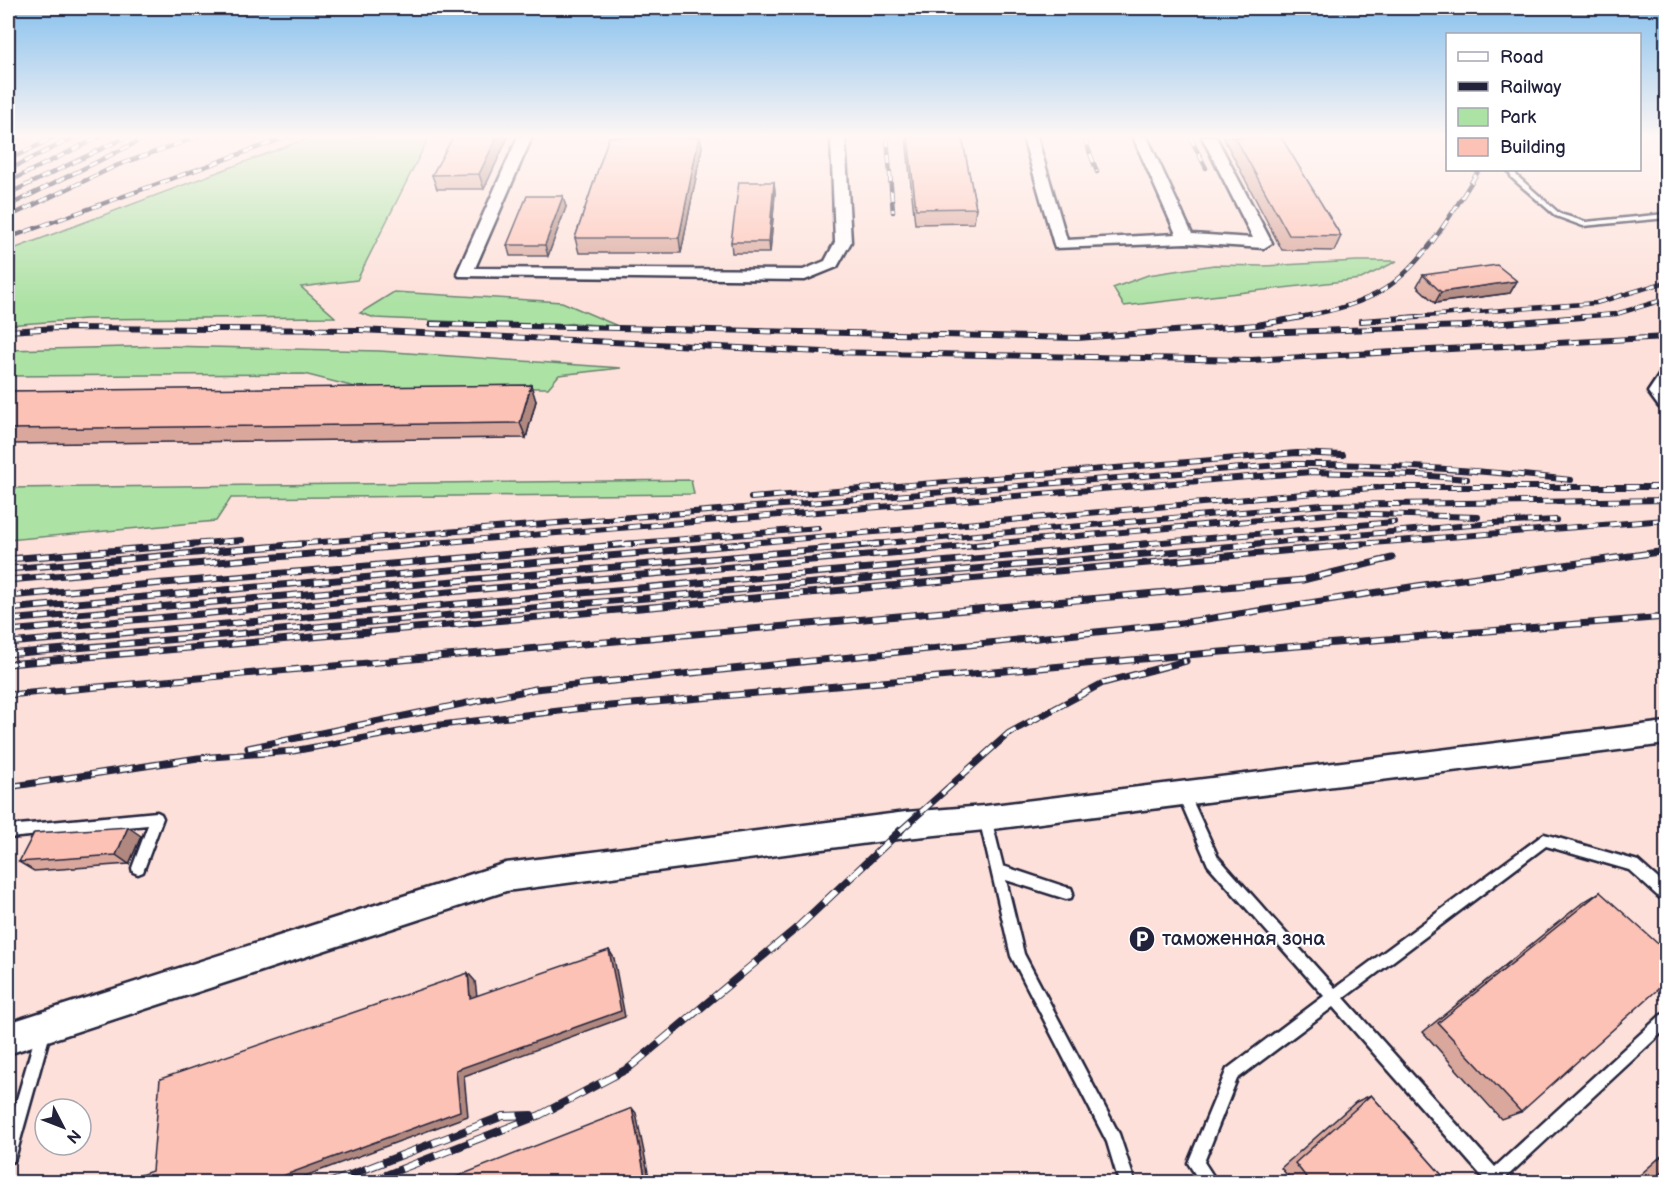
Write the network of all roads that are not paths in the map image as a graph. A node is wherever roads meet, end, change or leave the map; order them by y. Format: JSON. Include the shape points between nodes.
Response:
{"nodes":[{"id":1,"x":500,"y":193,"type":"edge"},
{"id":2,"x":841,"y":193,"type":"edge"},
{"id":3,"x":1046,"y":193,"type":"edge"},
{"id":4,"x":1165,"y":193,"type":"edge"},
{"id":5,"x":1238,"y":193,"type":"edge"},
{"id":6,"x":1532,"y":193,"type":"edge"},
{"id":7,"x":1666,"y":216,"type":"edge"},
{"id":8,"x":1186,"y":238,"type":"junction"},
{"id":9,"x":1666,"y":378,"type":"edge"},
{"id":10,"x":1666,"y":403,"type":"edge"},
{"id":11,"x":1666,"y":733,"type":"edge"},
{"id":12,"x":1183,"y":793,"type":"junction"},
{"id":13,"x":985,"y":818,"type":"junction"},
{"id":14,"x":8,"y":832,"type":"edge"},
{"id":15,"x":138,"y":868,"type":"dead end"},
{"id":16,"x":998,"y":871,"type":"junction"},
{"id":17,"x":1066,"y":893,"type":"dead end"},
{"id":18,"x":1666,"y":894,"type":"edge"},
{"id":19,"x":1334,"y":997,"type":"junction"},
{"id":20,"x":1666,"y":1020,"type":"edge"},
{"id":21,"x":45,"y":1027,"type":"junction"},
{"id":22,"x":8,"y":1040,"type":"edge"},
{"id":23,"x":8,"y":1155,"type":"edge"},
{"id":24,"x":1127,"y":1182,"type":"edge"},
{"id":25,"x":1209,"y":1182,"type":"edge"}],
"edges":[{"from":1,"to":2,"type":"street","via":[[465,273],[805,275],[831,264],[843,242]]},
{"from":3,"to":8,"type":"street","via":[[1061,245]]},
{"from":4,"to":8,"type":"street"},
{"from":5,"to":8,"type":"street","via":[[1264,243]]},
{"from":6,"to":7,"type":"lane","via":[[1558,215],[1586,224]]},
{"from":9,"to":10,"type":"street","via":[[1657,392]]},
{"from":11,"to":12,"type":"street"},
{"from":12,"to":13,"type":"street"},
{"from":12,"to":19,"type":"lane","via":[[1213,861]]},
{"from":13,"to":16,"type":"lane"},
{"from":13,"to":21,"type":"street","via":[[506,877]]},
{"from":14,"to":15,"type":"lane","via":[[157,818]]},
{"from":16,"to":17,"type":"lane"},
{"from":16,"to":24,"type":"lane","via":[[1018,956],[1114,1139]]},
{"from":18,"to":19,"type":"lane","via":[[1633,865],[1544,840]]},
{"from":19,"to":20,"type":"lane","via":[[1494,1178]]},
{"from":19,"to":25,"type":"lane","via":[[1232,1074],[1196,1163]]},
{"from":21,"to":22,"type":"street"},
{"from":21,"to":23,"type":"lane"}]}
